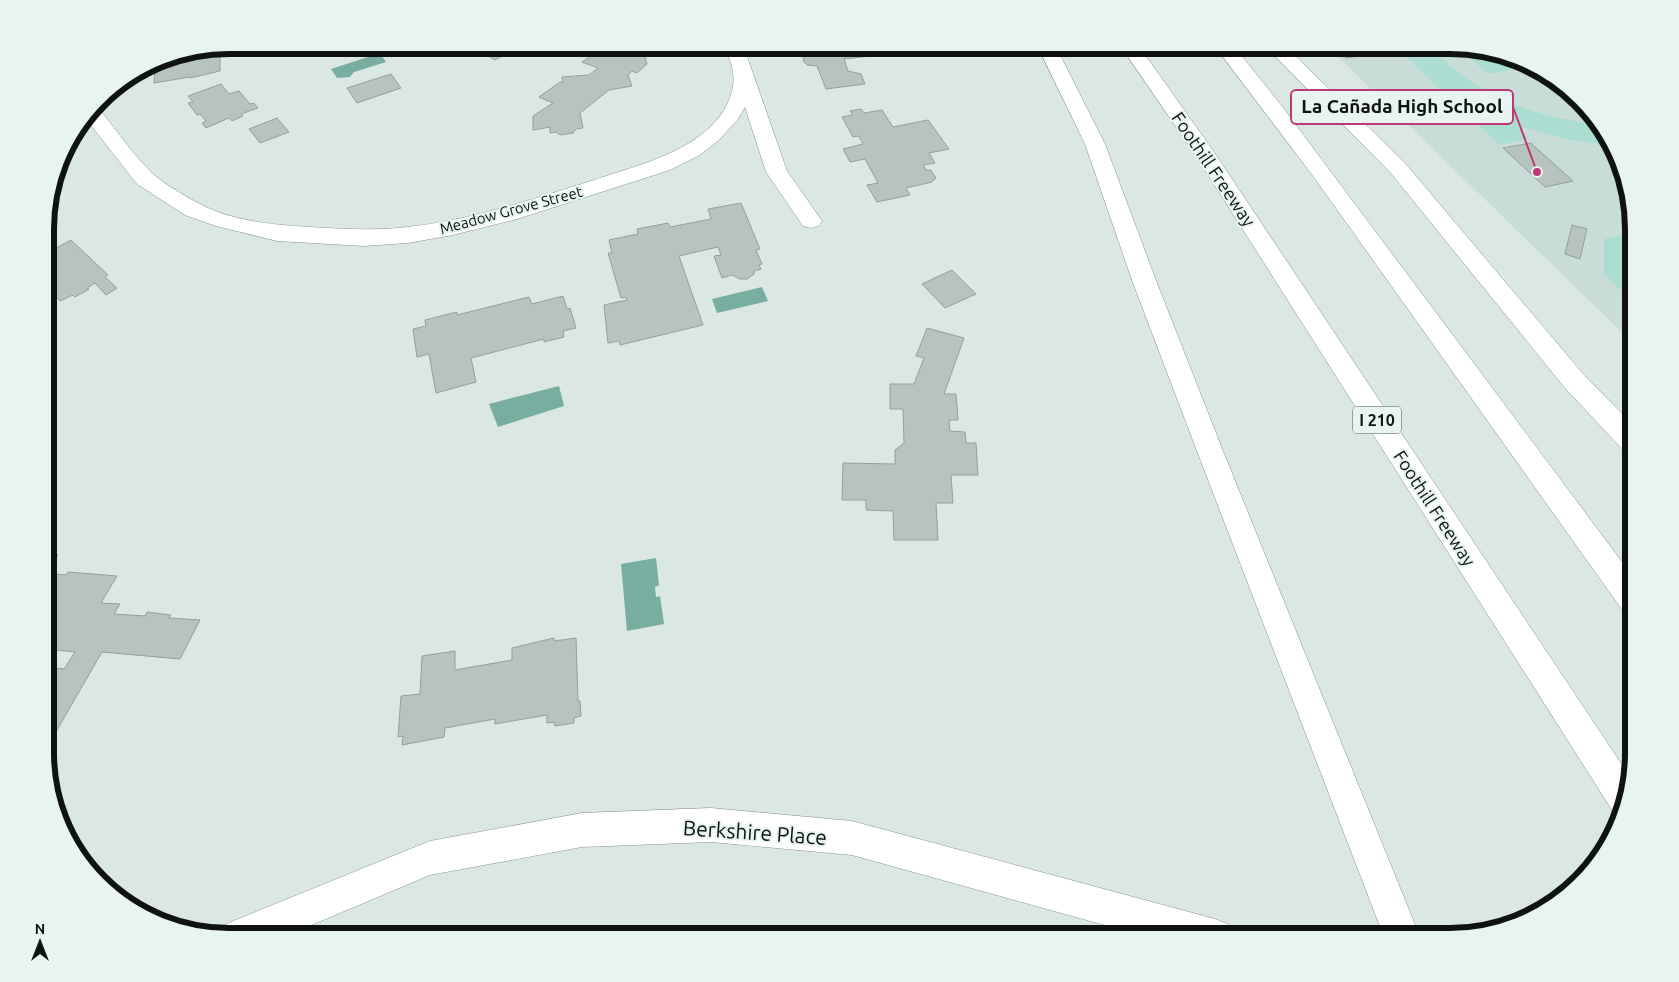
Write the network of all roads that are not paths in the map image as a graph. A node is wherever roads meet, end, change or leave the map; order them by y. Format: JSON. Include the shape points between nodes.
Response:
{"nodes":[{"id":1,"x":737,"y":54,"type":"edge"},
{"id":2,"x":1050,"y":54,"type":"edge"},
{"id":3,"x":1135,"y":54,"type":"edge"},
{"id":4,"x":1231,"y":54,"type":"edge"},
{"id":5,"x":1282,"y":54,"type":"edge"},
{"id":6,"x":745,"y":77,"type":"junction"},
{"id":7,"x":94,"y":116,"type":"edge"},
{"id":8,"x":811,"y":221,"type":"dead end"},
{"id":9,"x":1625,"y":435,"type":"edge"},
{"id":10,"x":1625,"y":590,"type":"edge"},
{"id":11,"x":1621,"y":793,"type":"edge"},
{"id":12,"x":261,"y":928,"type":"edge"},
{"id":13,"x":1182,"y":928,"type":"edge"},
{"id":14,"x":1398,"y":928,"type":"edge"}],
"edges":[{"from":1,"to":6,"type":"main road"},
{"from":2,"to":14,"type":"main road","via":[[1095,144],[1174,358]]},
{"from":3,"to":11,"type":"main road","name":"Foothill Freeway","number":"I 210","via":[[1207,157]]},
{"from":4,"to":10,"type":"main road","via":[[1330,183]]},
{"from":5,"to":9,"type":"main road","via":[[1397,167],[1574,381]]},
{"from":6,"to":7,"type":"main road","name":"Meadow Grove Street","via":[[731,115],[712,136],[662,166],[509,214],[453,228],[364,238],[277,233],[193,210],[145,179]]},
{"from":6,"to":8,"type":"main road","via":[[778,172]]},
{"from":12,"to":13,"type":"main road","name":"Berkshire Place","via":[[430,858],[582,830],[711,825],[852,838]]}]}
